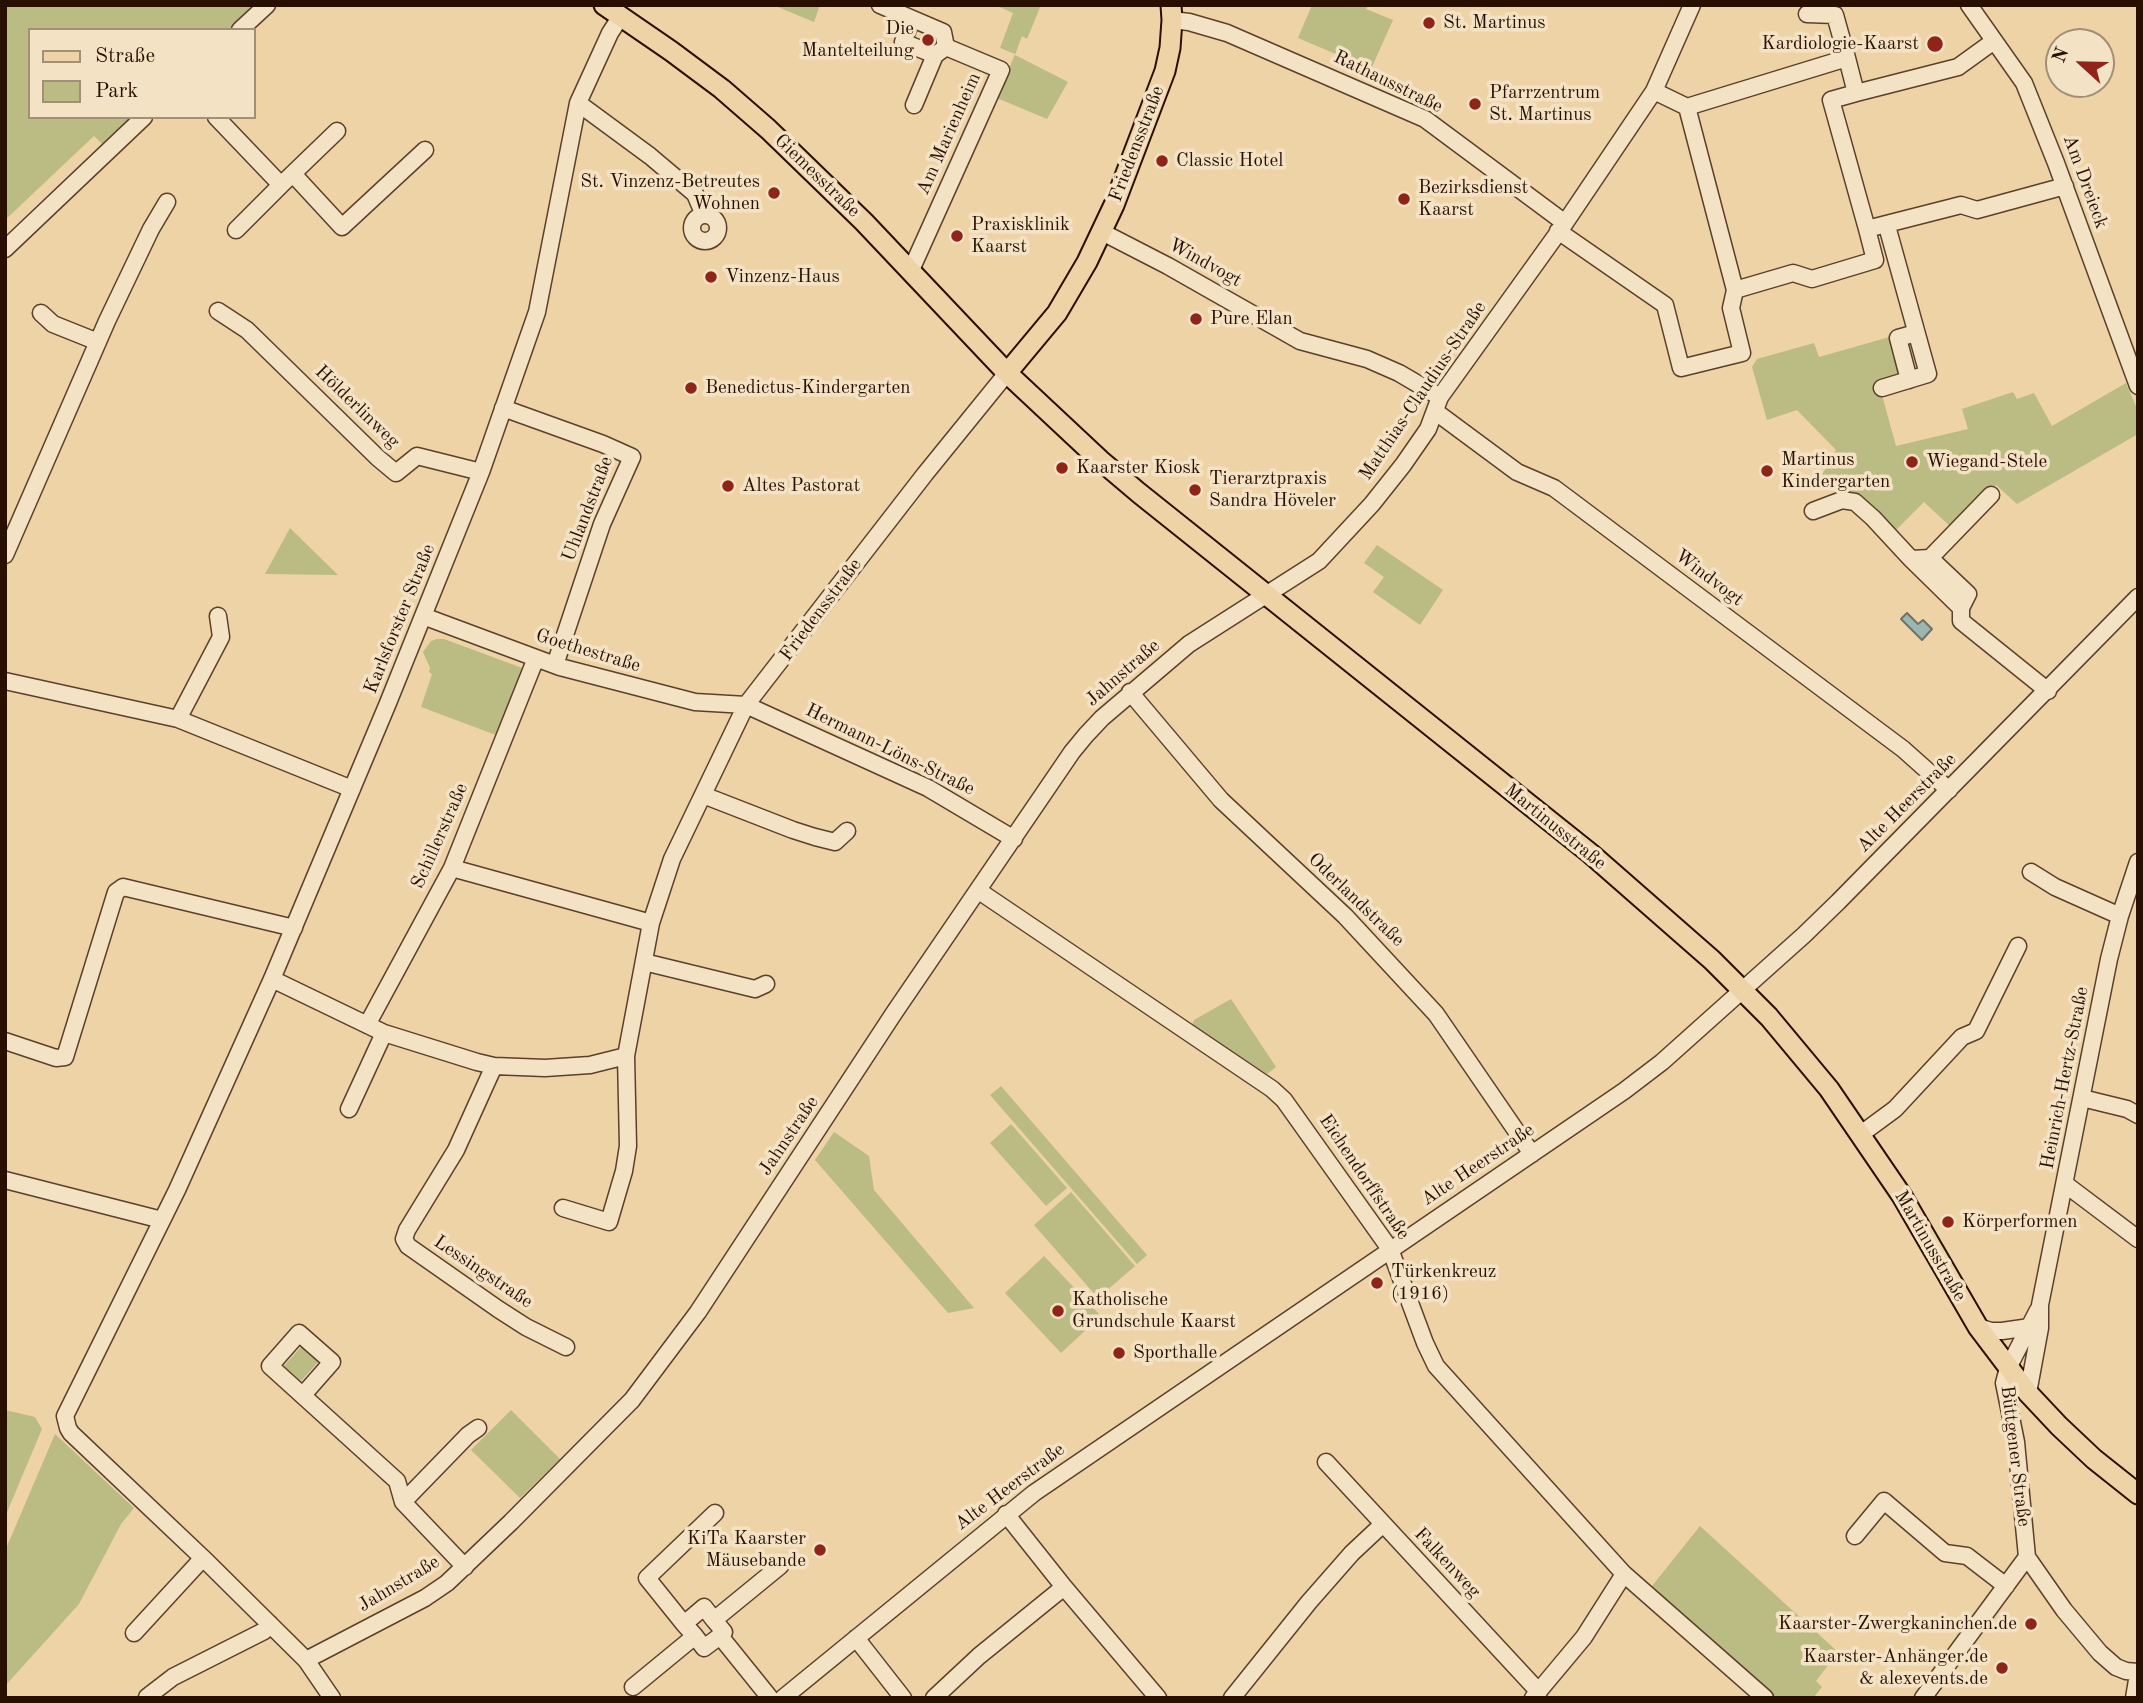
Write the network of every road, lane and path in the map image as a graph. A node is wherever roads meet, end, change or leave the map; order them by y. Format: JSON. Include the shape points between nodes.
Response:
{"nodes":[{"id":1,"x":267,"y":5,"type":"edge"},
{"id":2,"x":880,"y":5,"type":"edge"},
{"id":3,"x":1692,"y":5,"type":"edge"},
{"id":4,"x":1969,"y":5,"type":"edge"},
{"id":5,"x":613,"y":10,"type":"edge"},
{"id":6,"x":1172,"y":13,"type":"edge"},
{"id":7,"x":1807,"y":14,"type":"dead end"},
{"id":8,"x":912,"y":19,"type":"junction"},
{"id":9,"x":242,"y":28,"type":"edge"},
{"id":10,"x":1994,"y":41,"type":"junction"},
{"id":11,"x":941,"y":51,"type":"junction"},
{"id":12,"x":1847,"y":58,"type":"junction"},
{"id":13,"x":1654,"y":91,"type":"junction"},
{"id":14,"x":1856,"y":93,"type":"junction"},
{"id":15,"x":578,"y":103,"type":"junction"},
{"id":16,"x":914,"y":106,"type":"dead end"},
{"id":17,"x":1687,"y":107,"type":"junction"},
{"id":18,"x":142,"y":119,"type":"edge"},
{"id":19,"x":218,"y":119,"type":"edge"},
{"id":20,"x":337,"y":131,"type":"dead end"},
{"id":21,"x":425,"y":150,"type":"dead end"},
{"id":22,"x":287,"y":179,"type":"junction"},
{"id":23,"x":2065,"y":187,"type":"junction"},
{"id":24,"x":167,"y":202,"type":"dead end"},
{"id":25,"x":704,"y":215,"type":"dead end"},
{"id":26,"x":1887,"y":226,"type":"junction"},
{"id":27,"x":1562,"y":227,"type":"junction"},
{"id":28,"x":1867,"y":229,"type":"junction"},
{"id":29,"x":236,"y":230,"type":"dead end"},
{"id":30,"x":1102,"y":232,"type":"junction"},
{"id":31,"x":5,"y":249,"type":"edge"},
{"id":32,"x":1894,"y":256,"type":"junction"},
{"id":33,"x":1875,"y":260,"type":"junction"},
{"id":34,"x":911,"y":270,"type":"junction"},
{"id":35,"x":1735,"y":290,"type":"junction"},
{"id":36,"x":219,"y":312,"type":"dead end"},
{"id":37,"x":41,"y":313,"type":"dead end"},
{"id":38,"x":98,"y":342,"type":"junction"},
{"id":39,"x":1007,"y":373,"type":"junction"},
{"id":40,"x":2138,"y":386,"type":"edge"},
{"id":41,"x":1882,"y":388,"type":"dead end"},
{"id":42,"x":1438,"y":405,"type":"junction"},
{"id":43,"x":503,"y":408,"type":"junction"},
{"id":44,"x":481,"y":472,"type":"junction"},
{"id":45,"x":1990,"y":495,"type":"dead end"},
{"id":46,"x":1813,"y":511,"type":"dead end"},
{"id":47,"x":5,"y":555,"type":"edge"},
{"id":48,"x":1930,"y":558,"type":"junction"},
{"id":49,"x":1911,"y":559,"type":"junction"},
{"id":50,"x":1267,"y":595,"type":"junction"},
{"id":51,"x":2135,"y":605,"type":"edge"},
{"id":52,"x":1961,"y":608,"type":"junction"},
{"id":53,"x":218,"y":616,"type":"dead end"},
{"id":54,"x":423,"y":616,"type":"junction"},
{"id":55,"x":536,"y":658,"type":"junction"},
{"id":56,"x":555,"y":665,"type":"junction"},
{"id":57,"x":5,"y":681,"type":"edge"},
{"id":58,"x":2048,"y":691,"type":"junction"},
{"id":59,"x":1130,"y":692,"type":"junction"},
{"id":60,"x":746,"y":705,"type":"junction"},
{"id":61,"x":178,"y":719,"type":"junction"},
{"id":62,"x":352,"y":789,"type":"junction"},
{"id":63,"x":1949,"y":790,"type":"junction"},
{"id":64,"x":703,"y":795,"type":"junction"},
{"id":65,"x":847,"y":831,"type":"dead end"},
{"id":66,"x":1014,"y":839,"type":"junction"},
{"id":67,"x":2138,"y":862,"type":"edge"},
{"id":68,"x":452,"y":869,"type":"junction"},
{"id":69,"x":2031,"y":872,"type":"dead end"},
{"id":70,"x":979,"y":891,"type":"junction"},
{"id":71,"x":2120,"y":916,"type":"junction"},
{"id":72,"x":651,"y":923,"type":"junction"},
{"id":73,"x":294,"y":928,"type":"junction"},
{"id":74,"x":2018,"y":946,"type":"dead end"},
{"id":75,"x":644,"y":962,"type":"junction"},
{"id":76,"x":272,"y":979,"type":"junction"},
{"id":77,"x":766,"y":984,"type":"dead end"},
{"id":78,"x":1743,"y":990,"type":"junction"},
{"id":79,"x":366,"y":1024,"type":"junction"},
{"id":80,"x":384,"y":1032,"type":"junction"},
{"id":81,"x":5,"y":1041,"type":"edge"},
{"id":82,"x":626,"y":1056,"type":"junction"},
{"id":83,"x":494,"y":1066,"type":"junction"},
{"id":84,"x":2082,"y":1098,"type":"junction"},
{"id":85,"x":349,"y":1109,"type":"dead end"},
{"id":86,"x":2138,"y":1115,"type":"edge"},
{"id":87,"x":1861,"y":1135,"type":"junction"},
{"id":88,"x":1532,"y":1154,"type":"junction"},
{"id":89,"x":5,"y":1180,"type":"edge"},
{"id":90,"x":2066,"y":1184,"type":"junction"},
{"id":91,"x":564,"y":1208,"type":"dead end"},
{"id":92,"x":162,"y":1220,"type":"junction"},
{"id":93,"x":2138,"y":1238,"type":"edge"},
{"id":94,"x":1390,"y":1249,"type":"junction"},
{"id":95,"x":2040,"y":1305,"type":"junction"},
{"id":96,"x":1978,"y":1326,"type":"junction"},
{"id":97,"x":2030,"y":1326,"type":"junction"},
{"id":98,"x":566,"y":1347,"type":"dead end"},
{"id":99,"x":2008,"y":1368,"type":"junction"},
{"id":100,"x":2028,"y":1393,"type":"junction"},
{"id":101,"x":303,"y":1395,"type":"dead end"},
{"id":102,"x":478,"y":1427,"type":"dead end"},
{"id":103,"x":1326,"y":1462,"type":"dead end"},
{"id":104,"x":2136,"y":1494,"type":"edge"},
{"id":105,"x":403,"y":1502,"type":"junction"},
{"id":106,"x":715,"y":1513,"type":"dead end"},
{"id":107,"x":1006,"y":1514,"type":"junction"},
{"id":108,"x":1383,"y":1524,"type":"junction"},
{"id":109,"x":1855,"y":1536,"type":"dead end"},
{"id":110,"x":2028,"y":1557,"type":"junction"},
{"id":111,"x":203,"y":1558,"type":"junction"},
{"id":112,"x":780,"y":1566,"type":"dead end"},
{"id":113,"x":465,"y":1567,"type":"junction"},
{"id":114,"x":1624,"y":1574,"type":"junction"},
{"id":115,"x":2006,"y":1586,"type":"junction"},
{"id":116,"x":1064,"y":1587,"type":"junction"},
{"id":117,"x":714,"y":1620,"type":"junction"},
{"id":118,"x":270,"y":1624,"type":"junction"},
{"id":119,"x":690,"y":1630,"type":"junction"},
{"id":120,"x":134,"y":1633,"type":"dead end"},
{"id":121,"x":720,"y":1636,"type":"junction"},
{"id":122,"x":856,"y":1638,"type":"junction"},
{"id":123,"x":306,"y":1660,"type":"junction"},
{"id":124,"x":2138,"y":1673,"type":"edge"},
{"id":125,"x":633,"y":1687,"type":"dead end"},
{"id":126,"x":1536,"y":1695,"type":"edge"},
{"id":127,"x":148,"y":1697,"type":"edge"},
{"id":128,"x":332,"y":1698,"type":"edge"},
{"id":129,"x":770,"y":1698,"type":"edge"},
{"id":130,"x":783,"y":1698,"type":"edge"},
{"id":131,"x":903,"y":1698,"type":"edge"},
{"id":132,"x":934,"y":1698,"type":"edge"},
{"id":133,"x":1158,"y":1698,"type":"edge"},
{"id":134,"x":1232,"y":1698,"type":"edge"},
{"id":135,"x":1765,"y":1698,"type":"edge"},
{"id":136,"x":1923,"y":1698,"type":"edge"},
{"id":137,"x":2134,"y":1698,"type":"edge"}],
"edges":[{"from":1,"to":9,"type":"street"},
{"from":2,"to":8,"type":"street","name":"Am Marienheim"},
{"from":3,"to":13,"type":"street","name":"Matthias-Claudius-Straße"},
{"from":4,"to":10,"type":"street","name":"Am Dreieck"},
{"from":5,"to":15,"type":"street","name":"Karlsforster Straße","via":[[610,33]]},
{"from":5,"to":34,"type":"main road","name":"Giemesstraße","via":[[768,129]]},
{"from":6,"to":27,"type":"street","name":"Rathausstraße","via":[[1425,119]]},
{"from":6,"to":30,"type":"main road","name":"Friedensstraße","via":[[1170,48],[1157,95]]},
{"from":7,"to":12,"type":"street","via":[[1835,15]]},
{"from":8,"to":11,"type":"street","name":"Am Marienheim","via":[[943,32]]},
{"from":8,"to":11,"type":"street","name":"Am Marienheim","via":[[903,42]]},
{"from":10,"to":14,"type":"street","via":[[1958,67]]},
{"from":10,"to":23,"type":"street","name":"Am Dreieck","via":[[2024,83]]},
{"from":11,"to":16,"type":"street"},
{"from":11,"to":34,"type":"street","name":"Am Marienheim","via":[[1001,69]]},
{"from":12,"to":14,"type":"street"},
{"from":12,"to":17,"type":"street"},
{"from":13,"to":17,"type":"street"},
{"from":13,"to":27,"type":"street","name":"Matthias-Claudius-Straße"},
{"from":14,"to":28,"type":"street","via":[[1831,100]]},
{"from":15,"to":25,"type":"street","via":[[695,194]]},
{"from":15,"to":43,"type":"street","name":"Karlsforster Straße","via":[[537,312]]},
{"from":17,"to":35,"type":"street"},
{"from":18,"to":31,"type":"street"},
{"from":19,"to":22,"type":"street"},
{"from":20,"to":22,"type":"street"},
{"from":21,"to":22,"type":"street","via":[[342,227]]},
{"from":22,"to":29,"type":"street"},
{"from":23,"to":26,"type":"street","via":[[1977,210],[1961,205]]},
{"from":23,"to":40,"type":"street","name":"Am Dreieck"},
{"from":24,"to":38,"type":"street"},
{"from":26,"to":28,"type":"street"},
{"from":26,"to":32,"type":"street"},
{"from":27,"to":35,"type":"street","name":"Rathausstraße","via":[[1665,305],[1681,368],[1742,353],[1731,308]]},
{"from":27,"to":42,"type":"street","name":"Matthias-Claudius-Straße"},
{"from":28,"to":33,"type":"street"},
{"from":30,"to":39,"type":"main road","name":"Friedensstraße","via":[[1057,313]]},
{"from":30,"to":42,"type":"street","name":"Windvogt","via":[[1300,341],[1399,373]]},
{"from":32,"to":33,"type":"street"},
{"from":32,"to":41,"type":"street","via":[[1928,374]]},
{"from":33,"to":35,"type":"street","via":[[1812,279],[1793,273]]},
{"from":34,"to":39,"type":"main road","name":"Giemesstraße"},
{"from":36,"to":44,"type":"street","name":"Hölderlinweg","via":[[247,330],[396,473],[417,456]]},
{"from":37,"to":38,"type":"street","via":[[53,324]]},
{"from":38,"to":47,"type":"street"},
{"from":39,"to":50,"type":"main road","name":"Martinusstraße","via":[[1100,460]]},
{"from":39,"to":60,"type":"street","name":"Friedensstraße"},
{"from":42,"to":50,"type":"street","name":"Matthias-Claudius-Straße","via":[[1403,465],[1349,530],[1319,561]]},
{"from":42,"to":63,"type":"street","name":"Windvogt","via":[[1517,472],[1554,488],[1903,749]]},
{"from":43,"to":44,"type":"street","name":"Karlsforster Straße"},
{"from":43,"to":56,"type":"street","name":"Uhlandstraße","via":[[632,457],[602,524]]},
{"from":44,"to":54,"type":"street","name":"Karlsforster Straße"},
{"from":45,"to":48,"type":"street"},
{"from":46,"to":49,"type":"street","via":[[1842,500],[1855,502]]},
{"from":48,"to":49,"type":"street"},
{"from":48,"to":52,"type":"street","via":[[1968,594]]},
{"from":49,"to":52,"type":"street"},
{"from":50,"to":59,"type":"street","name":"Jahnstraße","via":[[1189,643]]},
{"from":50,"to":78,"type":"main road","name":"Martinusstraße","via":[[1591,854]]},
{"from":51,"to":58,"type":"street","name":"Alte Heerstraße"},
{"from":52,"to":58,"type":"street","via":[[1961,621]]},
{"from":53,"to":61,"type":"street","via":[[221,637]]},
{"from":54,"to":55,"type":"street","name":"Goethestraße"},
{"from":54,"to":62,"type":"street","name":"Karlsforster Straße"},
{"from":55,"to":56,"type":"street","name":"Goethestraße"},
{"from":55,"to":68,"type":"street","name":"Schillerstraße"},
{"from":56,"to":60,"type":"street","name":"Goethestraße","via":[[679,699]]},
{"from":57,"to":61,"type":"street"},
{"from":58,"to":63,"type":"street","name":"Alte Heerstraße"},
{"from":59,"to":66,"type":"street","name":"Jahnstraße","via":[[1079,744]]},
{"from":59,"to":88,"type":"street","name":"Oderlandstraße","via":[[1221,800],[1345,916],[1436,1013]]},
{"from":60,"to":64,"type":"street","name":"Friedensstraße"},
{"from":60,"to":66,"type":"street","name":"Hermann-Löns-Straße","via":[[928,788]]},
{"from":61,"to":62,"type":"street"},
{"from":62,"to":73,"type":"street","name":"Karlsforster Straße"},
{"from":63,"to":78,"type":"street","name":"Alte Heerstraße"},
{"from":64,"to":65,"type":"street","via":[[815,837],[835,842]]},
{"from":64,"to":72,"type":"street","name":"Friedensstraße","via":[[660,891]]},
{"from":66,"to":70,"type":"street","name":"Jahnstraße"},
{"from":67,"to":71,"type":"street","name":"Heinrich-Hertz-Straße"},
{"from":68,"to":72,"type":"street"},
{"from":68,"to":79,"type":"street","name":"Schillerstraße"},
{"from":69,"to":71,"type":"street"},
{"from":70,"to":94,"type":"street","name":"Eichendorffstraße","via":[[1272,1089],[1294,1111]]},
{"from":70,"to":113,"type":"street","name":"Jahnstraße","via":[[698,1312],[632,1400]]},
{"from":71,"to":84,"type":"street","name":"Heinrich-Hertz-Straße"},
{"from":72,"to":75,"type":"street","name":"Friedensstraße"},
{"from":73,"to":76,"type":"street","name":"Karlsforster Straße"},
{"from":73,"to":81,"type":"street","via":[[123,887],[116,892],[65,1057]]},
{"from":74,"to":87,"type":"street","via":[[1976,1031],[1962,1038],[1895,1109]]},
{"from":75,"to":77,"type":"street","via":[[755,989]]},
{"from":75,"to":82,"type":"street","name":"Friedensstraße"},
{"from":76,"to":79,"type":"street"},
{"from":76,"to":92,"type":"street","name":"Karlsforster Straße"},
{"from":78,"to":87,"type":"main road","name":"Martinusstraße","via":[[1790,1040]]},
{"from":78,"to":88,"type":"street","name":"Alte Heerstraße","via":[[1662,1062]]},
{"from":79,"to":80,"type":"street"},
{"from":80,"to":83,"type":"street"},
{"from":80,"to":85,"type":"street"},
{"from":82,"to":83,"type":"street","via":[[590,1065]]},
{"from":82,"to":91,"type":"street","name":"Friedensstraße","via":[[628,1146],[609,1223]]},
{"from":83,"to":98,"type":"street","name":"Lessingstraße","via":[[456,1150],[404,1239],[498,1309]]},
{"from":84,"to":86,"type":"street"},
{"from":84,"to":90,"type":"street","name":"Heinrich-Hertz-Straße"},
{"from":87,"to":96,"type":"main road","name":"Martinusstraße"},
{"from":88,"to":94,"type":"street","name":"Alte Heerstraße"},
{"from":89,"to":92,"type":"street"},
{"from":90,"to":93,"type":"street"},
{"from":90,"to":95,"type":"street","name":"Heinrich-Hertz-Straße"},
{"from":92,"to":111,"type":"street","name":"Karlsforster Straße","via":[[65,1416],[71,1433]]},
{"from":94,"to":107,"type":"street","name":"Alte Heerstraße"},
{"from":94,"to":114,"type":"street","name":"Eichendorffstraße","via":[[1436,1366]]},
{"from":95,"to":97,"type":"street","name":"Heinrich-Hertz-Straße"},
{"from":95,"to":100,"type":"street","name":"Heinrich-Hertz-Straße"},
{"from":96,"to":97,"type":"street","via":[[2001,1331]]},
{"from":96,"to":99,"type":"main road","name":"Martinusstraße"},
{"from":97,"to":99,"type":"street","name":"Heinrich-Hertz-Straße"},
{"from":99,"to":100,"type":"main road","name":"Büttgener Straße"},
{"from":99,"to":110,"type":"street","name":"Büttgener Straße","via":[[2004,1384],[2016,1443]]},
{"from":100,"to":104,"type":"main road","name":"Büttgener Straße"},
{"from":101,"to":105,"type":"street","via":[[397,1481]]},
{"from":102,"to":105,"type":"street"},
{"from":103,"to":108,"type":"street","name":"Falkenweg"},
{"from":105,"to":113,"type":"street"},
{"from":106,"to":119,"type":"street","via":[[647,1578]]},
{"from":107,"to":116,"type":"street"},
{"from":107,"to":122,"type":"street","name":"Alte Heerstraße"},
{"from":108,"to":126,"type":"street","name":"Falkenweg"},
{"from":108,"to":134,"type":"street","via":[[1343,1563]]},
{"from":109,"to":115,"type":"street","via":[[1884,1501],[1945,1553],[1967,1556]]},
{"from":110,"to":115,"type":"street"},
{"from":110,"to":124,"type":"street","name":"Büttgener Straße","via":[[2100,1653],[2116,1667]]},
{"from":111,"to":118,"type":"street"},
{"from":111,"to":120,"type":"street"},
{"from":112,"to":117,"type":"street"},
{"from":113,"to":123,"type":"street","name":"Jahnstraße","via":[[425,1598]]},
{"from":114,"to":126,"type":"street","via":[[1584,1637]]},
{"from":114,"to":135,"type":"street","name":"Eichendorffstraße"},
{"from":115,"to":136,"type":"street"},
{"from":116,"to":132,"type":"street"},
{"from":116,"to":133,"type":"street"},
{"from":117,"to":119,"type":"street","via":[[704,1607]]},
{"from":117,"to":121,"type":"street","via":[[724,1632]]},
{"from":118,"to":123,"type":"street"},
{"from":118,"to":127,"type":"street","via":[[173,1677]]},
{"from":119,"to":121,"type":"street","via":[[704,1648]]},
{"from":119,"to":125,"type":"street"},
{"from":121,"to":129,"type":"street"},
{"from":122,"to":130,"type":"street","name":"Alte Heerstraße"},
{"from":122,"to":131,"type":"street"},
{"from":123,"to":128,"type":"street"},
{"from":124,"to":137,"type":"street"}]}
